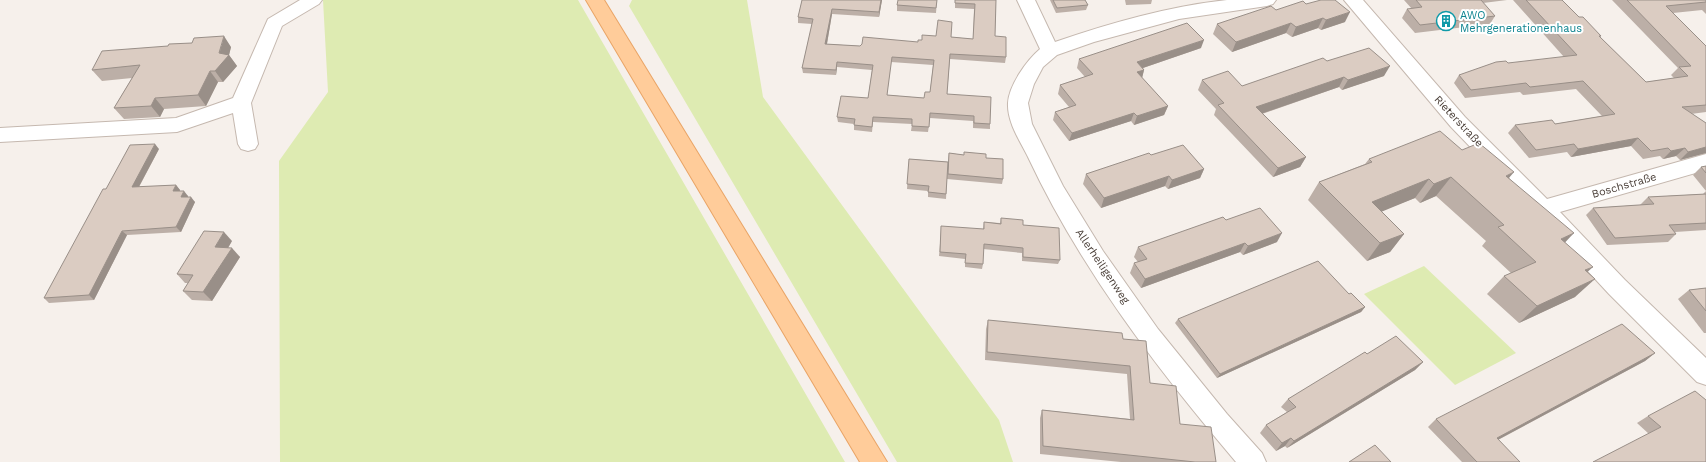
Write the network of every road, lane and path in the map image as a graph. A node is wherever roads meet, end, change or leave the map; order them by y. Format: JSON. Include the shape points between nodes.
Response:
{"nodes":[{"id":1,"x":313,"y":0,"type":"edge"},
{"id":2,"x":594,"y":0,"type":"edge"},
{"id":3,"x":1026,"y":0,"type":"edge"},
{"id":4,"x":1268,"y":0,"type":"edge"},
{"id":5,"x":1353,"y":0,"type":"edge"},
{"id":6,"x":1180,"y":6,"type":"edge"},
{"id":7,"x":1050,"y":51,"type":"junction"},
{"id":8,"x":241,"y":103,"type":"junction"},
{"id":9,"x":0,"y":135,"type":"edge"},
{"id":10,"x":248,"y":144,"type":"dead end"},
{"id":11,"x":1706,"y":162,"type":"edge"},
{"id":12,"x":1543,"y":208,"type":"junction"},
{"id":13,"x":1706,"y":374,"type":"edge"},
{"id":14,"x":874,"y":462,"type":"edge"},
{"id":15,"x":1253,"y":462,"type":"edge"}],
"edges":[{"from":1,"to":8,"type":"street","via":[[274,23]]},
{"from":2,"to":14,"type":"main road"},
{"from":3,"to":7,"type":"street"},
{"from":4,"to":6,"type":"street","name":"Allerheiligenweg"},
{"from":5,"to":12,"type":"street","name":"Rieterstraße","via":[[1458,122]]},
{"from":6,"to":7,"type":"street","name":"Allerheiligenweg"},
{"from":7,"to":15,"type":"street","name":"Allerheiligenweg","via":[[1036,63],[1024,84],[1018,103],[1022,124],[1054,190],[1095,257],[1150,336]]},
{"from":8,"to":9,"type":"street","via":[[177,125]]},
{"from":8,"to":10,"type":"street"},
{"from":11,"to":12,"type":"street","name":"Boschstraße"},
{"from":12,"to":13,"type":"street","name":"Rieterstraße","via":[[1616,287]]}]}
